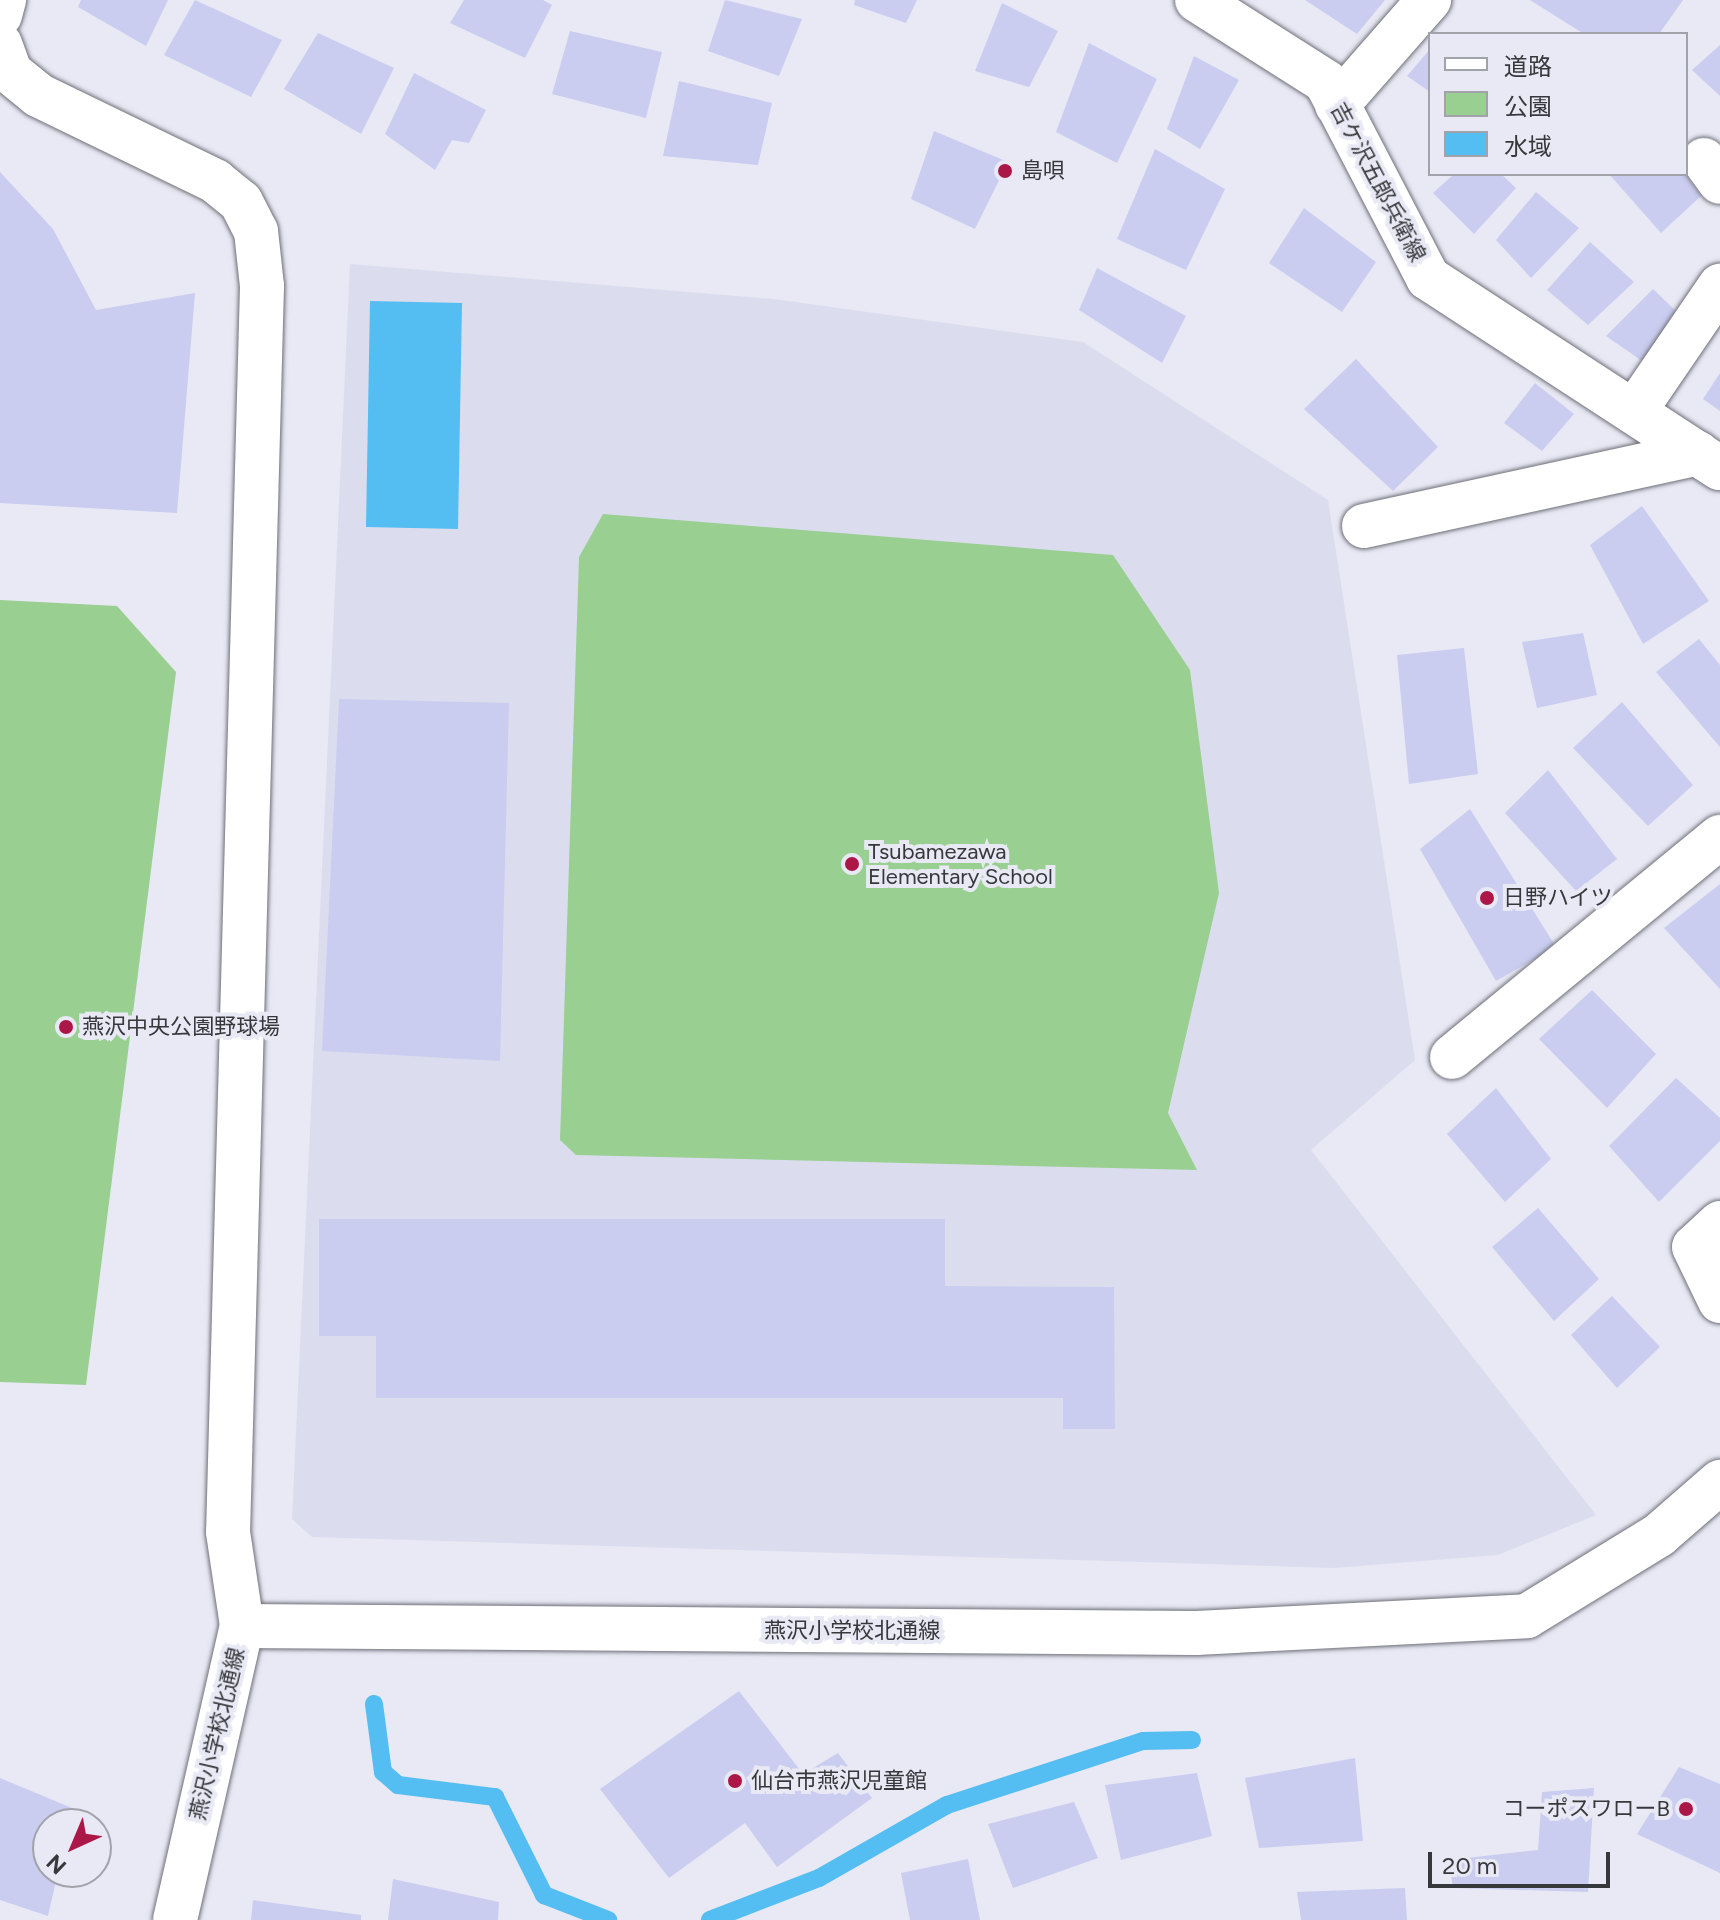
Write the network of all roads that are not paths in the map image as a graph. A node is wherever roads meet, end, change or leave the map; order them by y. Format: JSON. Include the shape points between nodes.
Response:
{"nodes":[{"id":1,"x":4,"y":0,"type":"edge"},
{"id":2,"x":1197,"y":0,"type":"edge"},
{"id":3,"x":1429,"y":0,"type":"edge"},
{"id":4,"x":0,"y":15,"type":"edge"},
{"id":5,"x":0,"y":44,"type":"edge"},
{"id":6,"x":1337,"y":105,"type":"junction"},
{"id":7,"x":1720,"y":286,"type":"edge"},
{"id":8,"x":1634,"y":412,"type":"junction"},
{"id":9,"x":1709,"y":461,"type":"edge"},
{"id":10,"x":1364,"y":526,"type":"dead end"},
{"id":11,"x":1720,"y":837,"type":"edge"},
{"id":12,"x":1452,"y":1057,"type":"dead end"},
{"id":13,"x":1720,"y":1223,"type":"edge"},
{"id":14,"x":1720,"y":1301,"type":"edge"},
{"id":15,"x":1720,"y":1482,"type":"edge"},
{"id":16,"x":242,"y":1626,"type":"junction"},
{"id":17,"x":175,"y":1920,"type":"edge"}],
"edges":[{"from":1,"to":4,"type":"street"},
{"from":2,"to":6,"type":"street","name":"吉ケ沢五郎兵衛線","via":[[1326,82]]},
{"from":3,"to":6,"type":"street"},
{"from":5,"to":16,"type":"street","via":[[10,72],[38,95],[215,181],[241,202],[256,231],[262,286],[228,1532]]},
{"from":6,"to":8,"type":"street","name":"吉ケ沢五郎兵衛線","via":[[1428,278]]},
{"from":7,"to":8,"type":"street"},
{"from":8,"to":9,"type":"street","name":"吉ケ沢五郎兵衛線"},
{"from":9,"to":10,"type":"street"},
{"from":11,"to":12,"type":"street"},
{"from":13,"to":14,"type":"street","via":[[1694,1247]]},
{"from":15,"to":16,"type":"street","name":"燕沢小学校北通線","via":[[1659,1535],[1527,1616],[1196,1633]]},
{"from":16,"to":17,"type":"street","name":"燕沢小学校北通線"}]}
